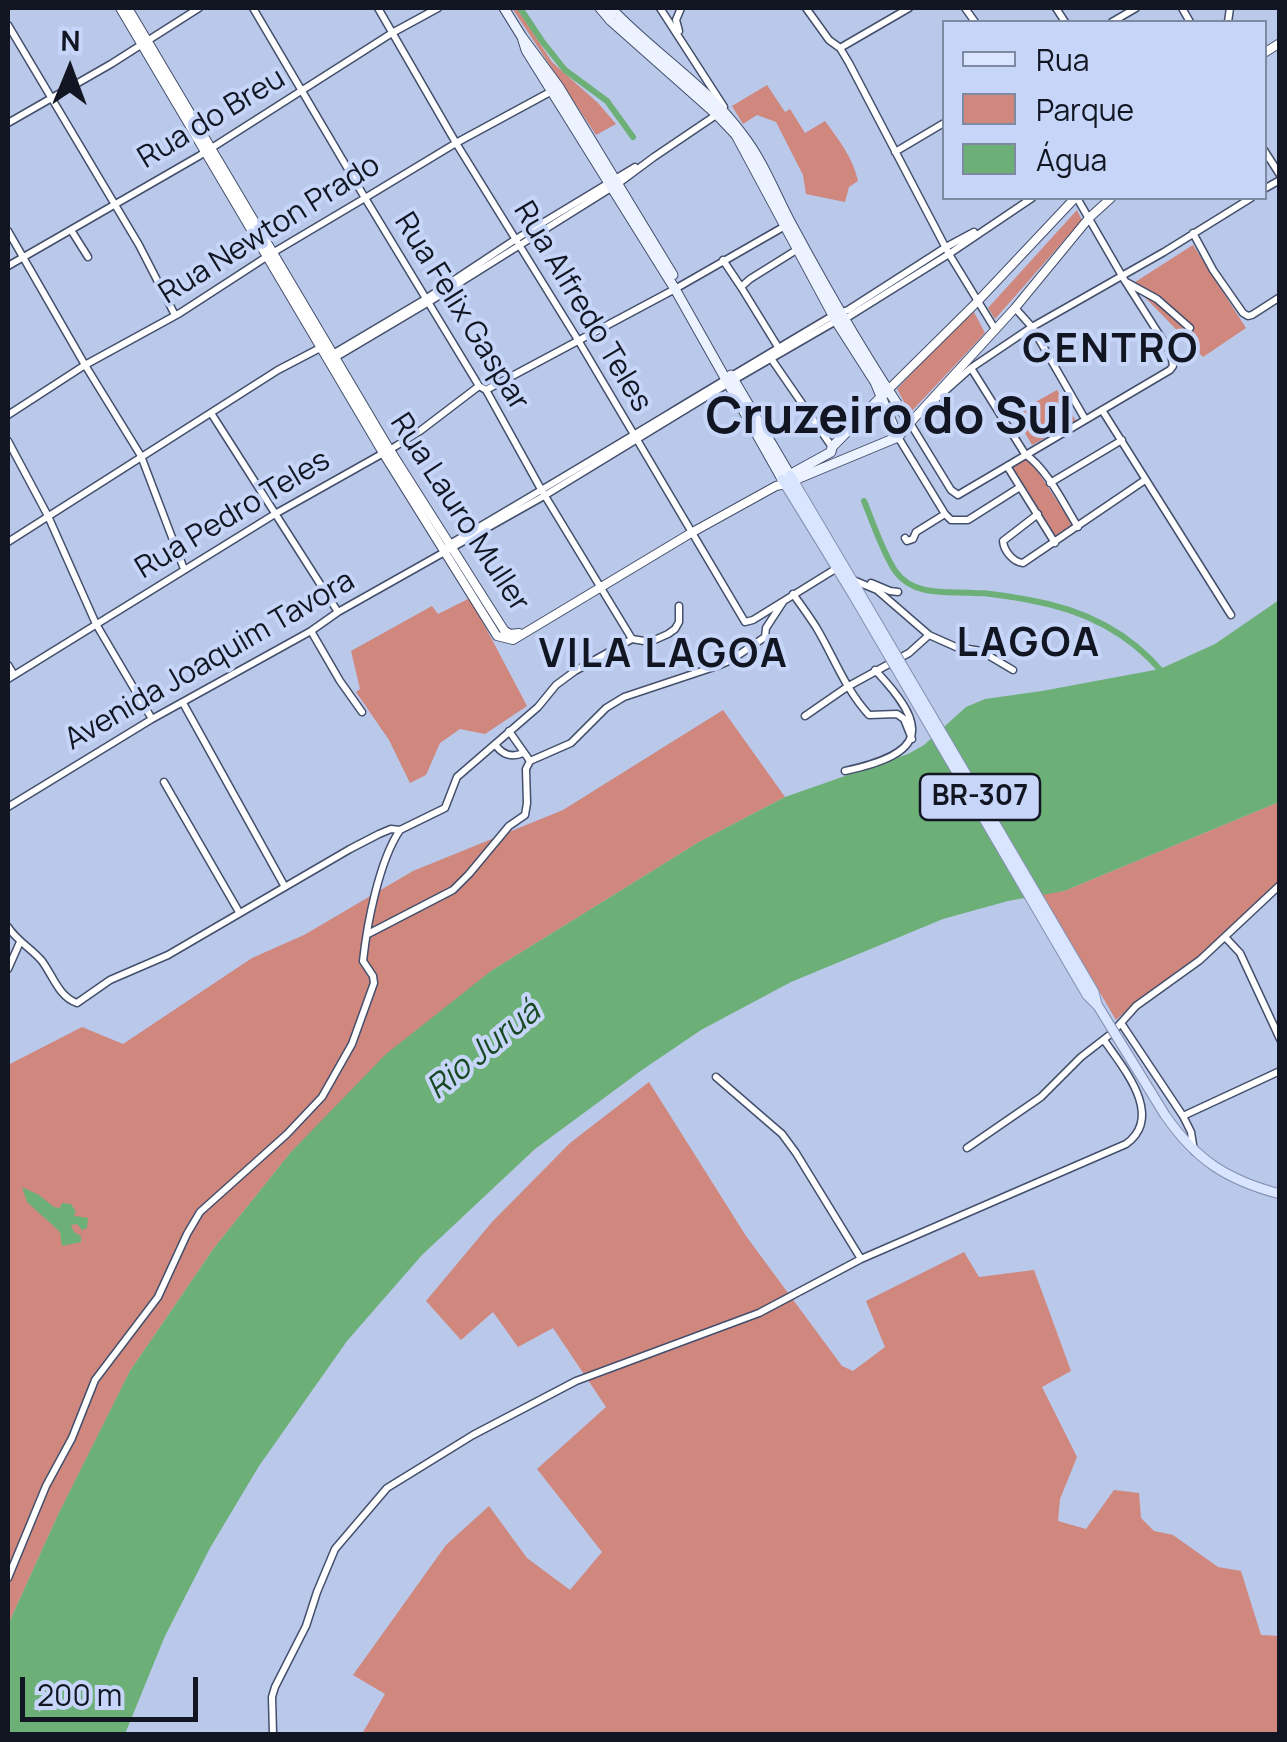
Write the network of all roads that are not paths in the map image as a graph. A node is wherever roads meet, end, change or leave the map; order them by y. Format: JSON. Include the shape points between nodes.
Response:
{"nodes":[{"id":1,"x":120,"y":8,"type":"edge"},
{"id":2,"x":128,"y":8,"type":"edge"},
{"id":3,"x":199,"y":8,"type":"edge"},
{"id":4,"x":254,"y":8,"type":"edge"},
{"id":5,"x":378,"y":8,"type":"edge"},
{"id":6,"x":438,"y":8,"type":"edge"},
{"id":7,"x":504,"y":8,"type":"edge"},
{"id":8,"x":600,"y":8,"type":"edge"},
{"id":9,"x":610,"y":8,"type":"edge"},
{"id":10,"x":660,"y":8,"type":"edge"},
{"id":11,"x":681,"y":8,"type":"edge"},
{"id":12,"x":806,"y":8,"type":"edge"},
{"id":13,"x":909,"y":8,"type":"edge"},
{"id":14,"x":8,"y":24,"type":"edge"},
{"id":15,"x":392,"y":33,"type":"junction"},
{"id":16,"x":144,"y":42,"type":"junction"},
{"id":17,"x":683,"y":42,"type":"junction"},
{"id":18,"x":840,"y":48,"type":"junction"},
{"id":19,"x":650,"y":51,"type":"junction"},
{"id":20,"x":555,"y":89,"type":"junction"},
{"id":21,"x":303,"y":91,"type":"junction"},
{"id":22,"x":50,"y":97,"type":"junction"},
{"id":23,"x":721,"y":111,"type":"junction"},
{"id":24,"x":8,"y":123,"type":"edge"},
{"id":25,"x":942,"y":124,"type":"edge"},
{"id":26,"x":456,"y":143,"type":"junction"},
{"id":27,"x":208,"y":149,"type":"junction"},
{"id":28,"x":895,"y":152,"type":"junction"},
{"id":29,"x":1267,"y":155,"type":"edge"},
{"id":30,"x":1280,"y":178,"type":"edge"},
{"id":31,"x":613,"y":182,"type":"junction"},
{"id":32,"x":364,"y":198,"type":"junction"},
{"id":33,"x":1029,"y":200,"type":"edge"},
{"id":34,"x":1074,"y":200,"type":"edge"},
{"id":35,"x":1077,"y":200,"type":"edge"},
{"id":36,"x":1109,"y":200,"type":"edge"},
{"id":37,"x":1248,"y":200,"type":"edge"},
{"id":38,"x":114,"y":205,"type":"junction"},
{"id":39,"x":1089,"y":218,"type":"junction"},
{"id":40,"x":787,"y":224,"type":"junction"},
{"id":41,"x":71,"y":230,"type":"junction"},
{"id":42,"x":8,"y":231,"type":"edge"},
{"id":43,"x":1193,"y":233,"type":"junction"},
{"id":44,"x":518,"y":242,"type":"junction"},
{"id":45,"x":798,"y":250,"type":"junction"},
{"id":46,"x":948,"y":251,"type":"junction"},
{"id":47,"x":271,"y":255,"type":"junction"},
{"id":48,"x":88,"y":257,"type":"dead end"},
{"id":49,"x":23,"y":258,"type":"junction"},
{"id":50,"x":723,"y":260,"type":"junction"},
{"id":51,"x":8,"y":266,"type":"edge"},
{"id":52,"x":1123,"y":278,"type":"junction"},
{"id":53,"x":741,"y":287,"type":"junction"},
{"id":54,"x":678,"y":288,"type":"junction"},
{"id":55,"x":1280,"y":297,"type":"edge"},
{"id":56,"x":428,"y":300,"type":"junction"},
{"id":57,"x":977,"y":302,"type":"junction"},
{"id":58,"x":1015,"y":308,"type":"junction"},
{"id":59,"x":175,"y":316,"type":"junction"},
{"id":60,"x":839,"y":317,"type":"junction"},
{"id":61,"x":1032,"y":327,"type":"junction"},
{"id":62,"x":1190,"y":328,"type":"dead end"},
{"id":63,"x":994,"y":329,"type":"junction"},
{"id":64,"x":578,"y":340,"type":"junction"},
{"id":65,"x":324,"y":346,"type":"junction"},
{"id":66,"x":779,"y":350,"type":"junction"},
{"id":67,"x":770,"y":356,"type":"junction"},
{"id":68,"x":331,"y":358,"type":"junction"},
{"id":69,"x":84,"y":365,"type":"junction"},
{"id":70,"x":971,"y":368,"type":"junction"},
{"id":71,"x":730,"y":379,"type":"junction"},
{"id":72,"x":483,"y":388,"type":"junction"},
{"id":73,"x":884,"y":393,"type":"junction"},
{"id":74,"x":1102,"y":410,"type":"junction"},
{"id":75,"x":922,"y":411,"type":"junction"},
{"id":76,"x":211,"y":414,"type":"junction"},
{"id":77,"x":8,"y":416,"type":"edge"},
{"id":78,"x":1085,"y":419,"type":"junction"},
{"id":79,"x":910,"y":423,"type":"junction"},
{"id":80,"x":898,"y":437,"type":"junction"},
{"id":81,"x":635,"y":438,"type":"junction"},
{"id":82,"x":1122,"y":440,"type":"junction"},
{"id":83,"x":8,"y":441,"type":"edge"},
{"id":84,"x":834,"y":447,"type":"junction"},
{"id":85,"x":387,"y":451,"type":"junction"},
{"id":86,"x":1025,"y":454,"type":"junction"},
{"id":87,"x":141,"y":456,"type":"junction"},
{"id":88,"x":844,"y":459,"type":"junction"},
{"id":89,"x":1007,"y":466,"type":"junction"},
{"id":90,"x":1146,"y":480,"type":"junction"},
{"id":91,"x":786,"y":481,"type":"junction"},
{"id":92,"x":1050,"y":483,"type":"junction"},
{"id":93,"x":1020,"y":487,"type":"junction"},
{"id":94,"x":543,"y":494,"type":"junction"},
{"id":95,"x":275,"y":514,"type":"junction"},
{"id":96,"x":945,"y":514,"type":"junction"},
{"id":97,"x":1038,"y":514,"type":"junction"},
{"id":98,"x":48,"y":516,"type":"junction"},
{"id":99,"x":1078,"y":527,"type":"junction"},
{"id":100,"x":691,"y":533,"type":"junction"},
{"id":101,"x":905,"y":538,"type":"dead end"},
{"id":102,"x":8,"y":542,"type":"edge"},
{"id":103,"x":1055,"y":543,"type":"junction"},
{"id":104,"x":445,"y":550,"type":"junction"},
{"id":105,"x":840,"y":566,"type":"junction"},
{"id":106,"x":184,"y":569,"type":"junction"},
{"id":107,"x":854,"y":586,"type":"junction"},
{"id":108,"x":601,"y":587,"type":"junction"},
{"id":109,"x":898,"y":592,"type":"dead end"},
{"id":110,"x":794,"y":594,"type":"junction"},
{"id":111,"x":784,"y":601,"type":"junction"},
{"id":112,"x":679,"y":606,"type":"dead end"},
{"id":113,"x":338,"y":612,"type":"junction"},
{"id":114,"x":1231,"y":615,"type":"dead end"},
{"id":115,"x":96,"y":624,"type":"junction"},
{"id":116,"x":311,"y":631,"type":"junction"},
{"id":117,"x":929,"y":635,"type":"junction"},
{"id":118,"x":632,"y":640,"type":"junction"},
{"id":119,"x":8,"y":666,"type":"edge"},
{"id":120,"x":875,"y":670,"type":"junction"},
{"id":121,"x":1012,"y":670,"type":"dead end"},
{"id":122,"x":10,"y":677,"type":"edge"},
{"id":123,"x":847,"y":687,"type":"junction"},
{"id":124,"x":182,"y":703,"type":"junction"},
{"id":125,"x":362,"y":712,"type":"dead end"},
{"id":126,"x":805,"y":716,"type":"dead end"},
{"id":127,"x":152,"y":720,"type":"junction"},
{"id":128,"x":509,"y":731,"type":"junction"},
{"id":129,"x":912,"y":739,"type":"junction"},
{"id":130,"x":496,"y":744,"type":"junction"},
{"id":131,"x":523,"y":753,"type":"junction"},
{"id":132,"x":533,"y":759,"type":"junction"},
{"id":133,"x":846,"y":771,"type":"dead end"},
{"id":134,"x":164,"y":782,"type":"dead end"},
{"id":135,"x":8,"y":807,"type":"edge"},
{"id":136,"x":400,"y":830,"type":"junction"},
{"id":137,"x":1280,"y":884,"type":"edge"},
{"id":138,"x":285,"y":887,"type":"junction"},
{"id":139,"x":239,"y":912,"type":"junction"},
{"id":140,"x":8,"y":927,"type":"edge"},
{"id":141,"x":368,"y":934,"type":"junction"},
{"id":142,"x":1226,"y":937,"type":"junction"},
{"id":143,"x":14,"y":940,"type":"edge"},
{"id":144,"x":8,"y":969,"type":"edge"},
{"id":145,"x":1121,"y":1023,"type":"junction"},
{"id":146,"x":1280,"y":1039,"type":"edge"},
{"id":147,"x":1104,"y":1040,"type":"junction"},
{"id":148,"x":1280,"y":1071,"type":"edge"},
{"id":149,"x":716,"y":1077,"type":"dead end"},
{"id":150,"x":1183,"y":1116,"type":"junction"},
{"id":151,"x":967,"y":1148,"type":"dead end"},
{"id":152,"x":1194,"y":1152,"type":"junction"},
{"id":153,"x":1280,"y":1194,"type":"edge"},
{"id":154,"x":861,"y":1259,"type":"junction"},
{"id":155,"x":8,"y":1578,"type":"edge"},
{"id":156,"x":272,"y":1734,"type":"edge"}],
"edges":[{"from":1,"to":16,"type":"street","name":"Rua Lauro Muller"},
{"from":2,"to":16,"type":"street","name":"Rua Lauro Muller"},
{"from":3,"to":16,"type":"street"},
{"from":4,"to":21,"type":"street","name":"Rua Felix Gaspar"},
{"from":5,"to":15,"type":"street","name":"Rua Alfredo Teles"},
{"from":6,"to":15,"type":"street","name":"Rua do Breu"},
{"from":7,"to":20,"type":"main road"},
{"from":8,"to":19,"type":"main road"},
{"from":9,"to":19,"type":"main road"},
{"from":10,"to":17,"type":"street"},
{"from":11,"to":17,"type":"street","via":[[676,20]]},
{"from":12,"to":18,"type":"street"},
{"from":13,"to":18,"type":"street"},
{"from":14,"to":22,"type":"street"},
{"from":15,"to":21,"type":"street","name":"Rua do Breu"},
{"from":15,"to":26,"type":"street","name":"Rua Alfredo Teles"},
{"from":16,"to":22,"type":"street"},
{"from":16,"to":27,"type":"street","name":"Rua Lauro Muller"},
{"from":17,"to":23,"type":"street"},
{"from":18,"to":28,"type":"street"},
{"from":19,"to":23,"type":"main road"},
{"from":20,"to":26,"type":"street","name":"Rua Newton Prado"},
{"from":20,"to":31,"type":"main road"},
{"from":21,"to":27,"type":"street","name":"Rua do Breu"},
{"from":21,"to":32,"type":"street","name":"Rua Felix Gaspar"},
{"from":22,"to":24,"type":"street"},
{"from":22,"to":38,"type":"street"},
{"from":23,"to":31,"type":"street"},
{"from":23,"to":40,"type":"main road"},
{"from":25,"to":28,"type":"street"},
{"from":26,"to":32,"type":"street","name":"Rua Newton Prado"},
{"from":26,"to":44,"type":"street","name":"Rua Alfredo Teles"},
{"from":27,"to":38,"type":"street","name":"Rua do Breu"},
{"from":27,"to":47,"type":"street","name":"Rua Lauro Muller"},
{"from":28,"to":46,"type":"street"},
{"from":29,"to":30,"type":"street"},
{"from":31,"to":44,"type":"street"},
{"from":31,"to":54,"type":"main road"},
{"from":32,"to":47,"type":"street","name":"Rua Newton Prado"},
{"from":32,"to":56,"type":"street","name":"Rua Felix Gaspar"},
{"from":33,"to":46,"type":"street","name":"Avenida Joaquim Tavora"},
{"from":34,"to":57,"type":"street"},
{"from":35,"to":39,"type":"street"},
{"from":36,"to":39,"type":"street"},
{"from":37,"to":43,"type":"street"},
{"from":38,"to":41,"type":"street","name":"Rua do Breu"},
{"from":38,"to":59,"type":"street"},
{"from":39,"to":52,"type":"street"},
{"from":39,"to":58,"type":"street"},
{"from":40,"to":45,"type":"main road"},
{"from":40,"to":50,"type":"street","name":"Rua Pedro Teles"},
{"from":40,"to":60,"type":"main road"},
{"from":41,"to":48,"type":"street"},
{"from":41,"to":49,"type":"street","name":"Rua do Breu"},
{"from":42,"to":49,"type":"street"},
{"from":43,"to":52,"type":"street"},
{"from":43,"to":55,"type":"street","via":[[1248,316]]},
{"from":44,"to":56,"type":"street"},
{"from":44,"to":64,"type":"street","name":"Rua Alfredo Teles"},
{"from":45,"to":53,"type":"street"},
{"from":45,"to":60,"type":"main road"},
{"from":46,"to":57,"type":"street"},
{"from":46,"to":60,"type":"street","name":"Avenida Joaquim Tavora"},
{"from":47,"to":59,"type":"street","name":"Rua Newton Prado"},
{"from":47,"to":65,"type":"street","name":"Rua Lauro Muller"},
{"from":49,"to":51,"type":"street","name":"Rua do Breu"},
{"from":49,"to":69,"type":"street"},
{"from":50,"to":53,"type":"street"},
{"from":50,"to":54,"type":"street","name":"Rua Pedro Teles"},
{"from":52,"to":61,"type":"street"},
{"from":52,"to":62,"type":"street"},
{"from":52,"to":74,"type":"street","via":[[1173,366]]},
{"from":53,"to":66,"type":"street"},
{"from":54,"to":64,"type":"street","name":"Rua Pedro Teles"},
{"from":54,"to":71,"type":"main road"},
{"from":56,"to":68,"type":"street"},
{"from":56,"to":72,"type":"street","name":"Rua Felix Gaspar"},
{"from":57,"to":63,"type":"street"},
{"from":57,"to":73,"type":"street"},
{"from":58,"to":61,"type":"street"},
{"from":58,"to":63,"type":"street"},
{"from":59,"to":69,"type":"street","name":"Rua Newton Prado"},
{"from":60,"to":66,"type":"street","name":"Avenida Joaquim Tavora"},
{"from":60,"to":73,"type":"main road"},
{"from":61,"to":70,"type":"street"},
{"from":61,"to":78,"type":"street"},
{"from":63,"to":75,"type":"street"},
{"from":64,"to":72,"type":"street","name":"Rua Pedro Teles"},
{"from":64,"to":81,"type":"street","name":"Rua Alfredo Teles"},
{"from":65,"to":68,"type":"street","name":"Rua Lauro Muller"},
{"from":65,"to":76,"type":"street"},
{"from":66,"to":67,"type":"street","name":"Avenida Joaquim Tavora"},
{"from":67,"to":71,"type":"street","name":"Avenida Joaquim Tavora"},
{"from":67,"to":84,"type":"street"},
{"from":68,"to":85,"type":"street","name":"Rua Lauro Muller"},
{"from":69,"to":77,"type":"street","name":"Rua Newton Prado"},
{"from":69,"to":87,"type":"street"},
{"from":70,"to":75,"type":"street"},
{"from":70,"to":86,"type":"street"},
{"from":71,"to":81,"type":"street","name":"Avenida Joaquim Tavora"},
{"from":71,"to":91,"type":"main road"},
{"from":72,"to":85,"type":"street","name":"Rua Pedro Teles"},
{"from":72,"to":94,"type":"street","name":"Rua Felix Gaspar"},
{"from":73,"to":79,"type":"main road"},
{"from":73,"to":80,"type":"main road"},
{"from":73,"to":84,"type":"main road"},
{"from":74,"to":78,"type":"street"},
{"from":74,"to":82,"type":"street"},
{"from":75,"to":79,"type":"street"},
{"from":76,"to":87,"type":"street"},
{"from":76,"to":95,"type":"street"},
{"from":78,"to":86,"type":"street"},
{"from":79,"to":80,"type":"main road"},
{"from":79,"to":89,"type":"street","via":[[954,494]]},
{"from":80,"to":88,"type":"main road"},
{"from":80,"to":96,"type":"street"},
{"from":81,"to":94,"type":"street","name":"Avenida Joaquim Tavora"},
{"from":81,"to":100,"type":"street","name":"Rua Alfredo Teles"},
{"from":82,"to":90,"type":"street"},
{"from":82,"to":92,"type":"street"},
{"from":83,"to":98,"type":"street"},
{"from":84,"to":88,"type":"main road","via":[[846,448]]},
{"from":84,"to":91,"type":"main road"},
{"from":85,"to":95,"type":"street","name":"Rua Pedro Teles"},
{"from":85,"to":104,"type":"street","name":"Rua Lauro Muller"},
{"from":86,"to":89,"type":"street"},
{"from":86,"to":92,"type":"street"},
{"from":87,"to":98,"type":"street"},
{"from":87,"to":106,"type":"street"},
{"from":88,"to":91,"type":"main road"},
{"from":89,"to":93,"type":"street"},
{"from":90,"to":99,"type":"street"},
{"from":90,"to":114,"type":"street"},
{"from":91,"to":100,"type":"street"},
{"from":91,"to":105,"type":"main road","number":"BR-307"},
{"from":92,"to":99,"type":"street"},
{"from":93,"to":96,"type":"street","via":[[968,520]]},
{"from":93,"to":97,"type":"street"},
{"from":94,"to":104,"type":"street","name":"Avenida Joaquim Tavora"},
{"from":94,"to":108,"type":"street","name":"Rua Felix Gaspar"},
{"from":95,"to":106,"type":"street","name":"Rua Pedro Teles"},
{"from":95,"to":113,"type":"street"},
{"from":96,"to":101,"type":"street"},
{"from":97,"to":103,"type":"street"},
{"from":97,"to":103,"type":"street","via":[[1004,545],[1023,564]]},
{"from":98,"to":102,"type":"street"},
{"from":98,"to":115,"type":"street"},
{"from":99,"to":103,"type":"street"},
{"from":100,"to":108,"type":"street"},
{"from":100,"to":111,"type":"street","name":"Rua Alfredo Teles","via":[[744,622]]},
{"from":104,"to":108,"type":"street","name":"Rua Lauro Muller","via":[[498,636],[512,640]]},
{"from":104,"to":113,"type":"street","name":"Avenida Joaquim Tavora"},
{"from":105,"to":107,"type":"main road","number":"BR-307"},
{"from":105,"to":110,"type":"street"},
{"from":106,"to":115,"type":"street","name":"Rua Pedro Teles"},
{"from":107,"to":109,"type":"street","via":[[867,581]]},
{"from":107,"to":117,"type":"street","via":[[884,596]]},
{"from":107,"to":152,"type":"main road","number":"BR-307","bridge":true,"via":[[1078,978]]},
{"from":108,"to":118,"type":"street","name":"Rua Felix Gaspar"},
{"from":110,"to":111,"type":"street"},
{"from":110,"to":123,"type":"street"},
{"from":111,"to":132,"type":"street","via":[[765,636],[731,660],[624,697],[571,744]]},
{"from":112,"to":118,"type":"street","via":[[679,622],[668,634]]},
{"from":113,"to":116,"type":"street","name":"Avenida Joaquim Tavora"},
{"from":115,"to":122,"type":"street","name":"Rua Pedro Teles"},
{"from":115,"to":127,"type":"street"},
{"from":116,"to":124,"type":"street","name":"Avenida Joaquim Tavora"},
{"from":116,"to":125,"type":"street"},
{"from":117,"to":120,"type":"street"},
{"from":117,"to":121,"type":"street"},
{"from":118,"to":128,"type":"street","via":[[563,680]]},
{"from":119,"to":122,"type":"street"},
{"from":120,"to":123,"type":"street"},
{"from":120,"to":129,"type":"street","via":[[908,711]]},
{"from":123,"to":126,"type":"street"},
{"from":123,"to":129,"type":"street","via":[[869,715],[904,719]]},
{"from":124,"to":127,"type":"street","name":"Avenida Joaquim Tavora"},
{"from":124,"to":138,"type":"street"},
{"from":127,"to":135,"type":"street","name":"Avenida Joaquim Tavora"},
{"from":128,"to":130,"type":"street"},
{"from":128,"to":131,"type":"street"},
{"from":129,"to":133,"type":"street","via":[[892,756]]},
{"from":130,"to":131,"type":"street","via":[[510,755]]},
{"from":130,"to":136,"type":"street","via":[[457,777],[445,808]]},
{"from":131,"to":132,"type":"street"},
{"from":132,"to":141,"type":"street","via":[[526,769],[526,814],[453,890]]},
{"from":134,"to":139,"type":"street"},
{"from":136,"to":138,"type":"street","via":[[379,834]]},
{"from":136,"to":141,"type":"street","via":[[384,858]]},
{"from":137,"to":142,"type":"street"},
{"from":138,"to":139,"type":"street"},
{"from":139,"to":143,"type":"street","via":[[77,1003]]},
{"from":140,"to":143,"type":"street"},
{"from":141,"to":155,"type":"street","via":[[363,961],[374,983],[336,1072],[309,1112],[192,1223],[158,1297],[90,1390]]},
{"from":142,"to":145,"type":"street"},
{"from":142,"to":146,"type":"street"},
{"from":143,"to":144,"type":"street"},
{"from":145,"to":147,"type":"street"},
{"from":145,"to":150,"type":"street"},
{"from":147,"to":151,"type":"street","via":[[1041,1097]]},
{"from":147,"to":154,"type":"street","via":[[1142,1107],[1135,1138]]},
{"from":148,"to":150,"type":"street"},
{"from":149,"to":154,"type":"street","via":[[782,1134]]},
{"from":150,"to":152,"type":"street"},
{"from":152,"to":153,"type":"main road","number":"BR-307","via":[[1230,1176]]},
{"from":154,"to":156,"type":"street","via":[[740,1321],[576,1381],[387,1488],[336,1550],[316,1592],[275,1687]]}]}
